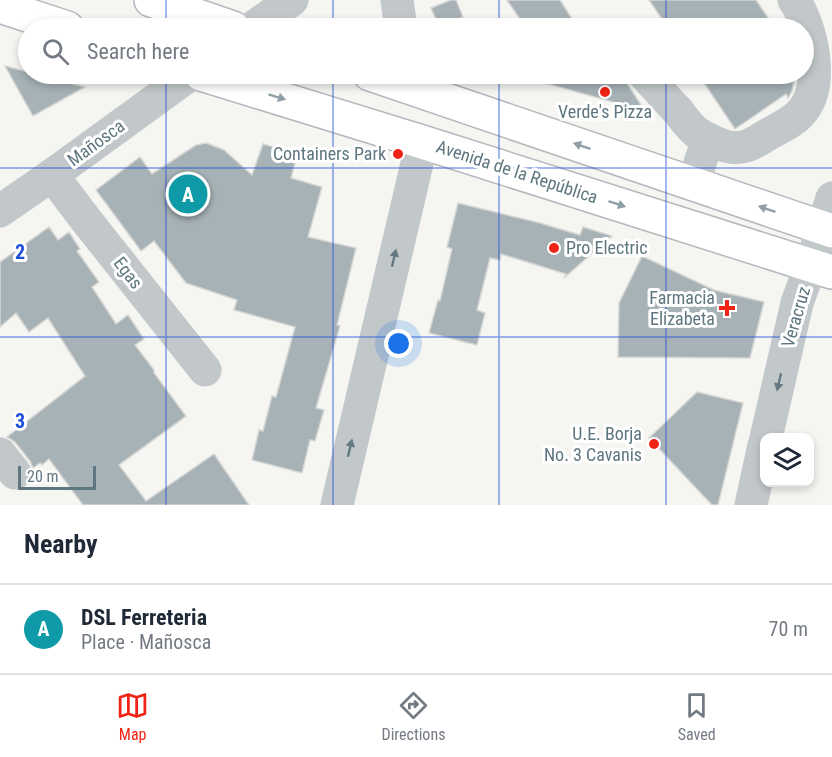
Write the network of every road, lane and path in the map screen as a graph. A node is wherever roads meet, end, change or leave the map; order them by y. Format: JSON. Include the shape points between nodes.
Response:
{"nodes":[{"id":1,"x":151,"y":0,"type":"edge"},
{"id":2,"x":292,"y":0,"type":"edge"},
{"id":3,"x":397,"y":0,"type":"edge"},
{"id":4,"x":794,"y":0,"type":"edge"},
{"id":5,"x":0,"y":6,"type":"edge"},
{"id":6,"x":37,"y":18,"type":"edge"},
{"id":7,"x":204,"y":18,"type":"edge"},
{"id":8,"x":266,"y":18,"type":"edge"},
{"id":9,"x":400,"y":18,"type":"edge"},
{"id":10,"x":803,"y":18,"type":"edge"},
{"id":11,"x":814,"y":53,"type":"edge"},
{"id":12,"x":177,"y":84,"type":"edge"},
{"id":13,"x":234,"y":84,"type":"edge"},
{"id":14,"x":426,"y":84,"type":"edge"},
{"id":15,"x":653,"y":84,"type":"edge"},
{"id":16,"x":823,"y":85,"type":"edge"},
{"id":17,"x":710,"y":140,"type":"junction"},
{"id":18,"x":422,"y":141,"type":"junction"},
{"id":19,"x":52,"y":175,"type":"junction"},
{"id":20,"x":693,"y":184,"type":"junction"},
{"id":21,"x":0,"y":211,"type":"edge"},
{"id":22,"x":829,"y":219,"type":"edge"},
{"id":23,"x":822,"y":269,"type":"edge"},
{"id":24,"x":205,"y":370,"type":"dead end"},
{"id":25,"x":767,"y":433,"type":"edge"},
{"id":26,"x":760,"y":466,"type":"edge"},
{"id":27,"x":337,"y":505,"type":"edge"},
{"id":28,"x":751,"y":505,"type":"edge"}],
"edges":[{"from":1,"to":7,"type":"main road"},
{"from":2,"to":8,"type":"street"},
{"from":3,"to":9,"type":"street"},
{"from":4,"to":10,"type":"street"},
{"from":5,"to":6,"type":"main road"},
{"from":11,"to":16,"type":"street"},
{"from":12,"to":19,"type":"street","name":"Mañosca"},
{"from":13,"to":18,"type":"main road","name":"Avenida de la República","one_way":true},
{"from":20,"to":14,"type":"main road","one_way":true},
{"from":15,"to":17,"type":"street","via":[[694,131]]},
{"from":16,"to":17,"type":"street","via":[[796,118],[749,146],[736,149]]},
{"from":17,"to":20,"type":"street"},
{"from":18,"to":23,"type":"main road","name":"Avenida de la República","one_way":true},
{"from":27,"to":18,"type":"street","one_way":true},
{"from":19,"to":21,"type":"street","name":"Mañosca"},
{"from":19,"to":24,"type":"street","name":"Egas"},
{"from":22,"to":20,"type":"main road","one_way":true},
{"from":22,"to":23,"type":"street","name":"Veracruz"},
{"from":23,"to":25,"type":"street","name":"Veracruz","one_way":true,"via":[[797,303]]},
{"from":26,"to":28,"type":"street"}]}
